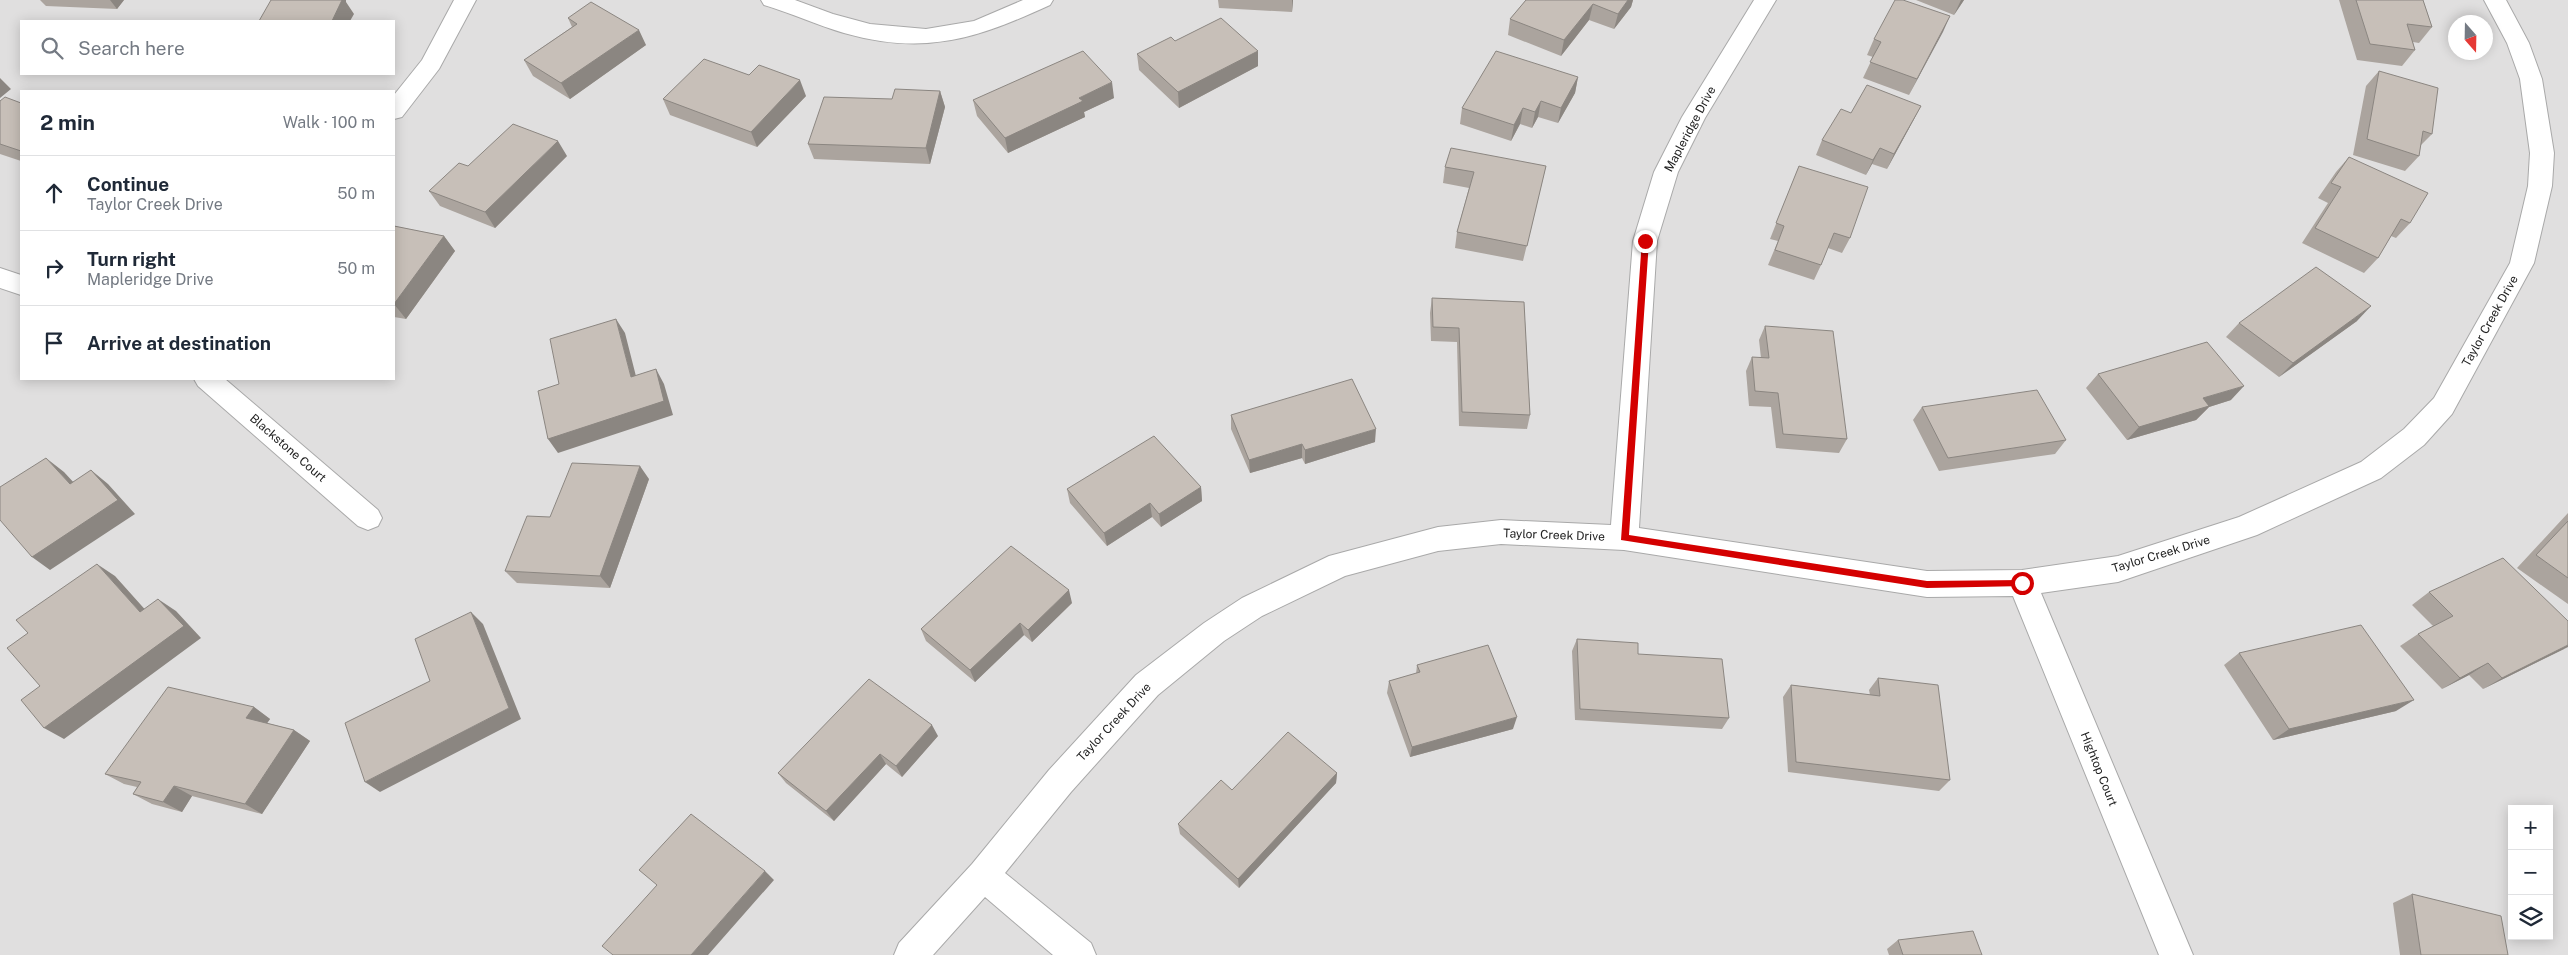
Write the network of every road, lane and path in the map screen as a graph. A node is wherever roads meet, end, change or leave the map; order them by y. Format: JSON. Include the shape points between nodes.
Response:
{"nodes":[{"id":1,"x":465,"y":0,"type":"edge"},
{"id":2,"x":772,"y":0,"type":"edge"},
{"id":3,"x":1042,"y":0,"type":"edge"},
{"id":4,"x":1765,"y":0,"type":"edge"},
{"id":5,"x":2496,"y":0,"type":"edge"},
{"id":6,"x":395,"y":109,"type":"edge"},
{"id":7,"x":0,"y":278,"type":"edge"},
{"id":8,"x":20,"y":286,"type":"edge"},
{"id":9,"x":208,"y":380,"type":"edge"},
{"id":10,"x":368,"y":518,"type":"dead end"},
{"id":11,"x":1624,"y":538,"type":"junction"},
{"id":12,"x":2022,"y":583,"type":"junction"},
{"id":13,"x":983,"y":875,"type":"junction"},
{"id":14,"x":910,"y":955,"type":"edge"},
{"id":15,"x":1079,"y":955,"type":"edge"},
{"id":16,"x":2176,"y":955,"type":"edge"}],
"edges":[{"from":1,"to":6,"type":"street","via":[[431,64]]},
{"from":2,"to":3,"type":"street","via":[[833,22],[887,36],[928,37],[983,26]]},
{"from":4,"to":11,"type":"street","name":"Mapleridge Drive","via":[[1694,117],[1666,172],[1645,241]]},
{"from":5,"to":12,"type":"street","name":"Taylor Creek Drive","via":[[2531,78],[2542,153],[2540,186],[2522,263],[2443,406],[2414,437],[2370,470],[2247,526],[2118,569]]},
{"from":7,"to":8,"type":"street"},
{"from":9,"to":10,"type":"street","name":"Blackstone Court"},
{"from":11,"to":12,"type":"street","name":"Taylor Creek Drive","via":[[1927,584]]},
{"from":11,"to":13,"type":"street","name":"Taylor Creek Drive","via":[[1501,532],[1438,539],[1339,565],[1252,607],[1214,632],[1147,685],[1060,781]]},
{"from":12,"to":16,"type":"street","name":"Hightop Court"},
{"from":13,"to":14,"type":"street","name":"Taylor Creek Drive"},
{"from":13,"to":15,"type":"street"}]}
